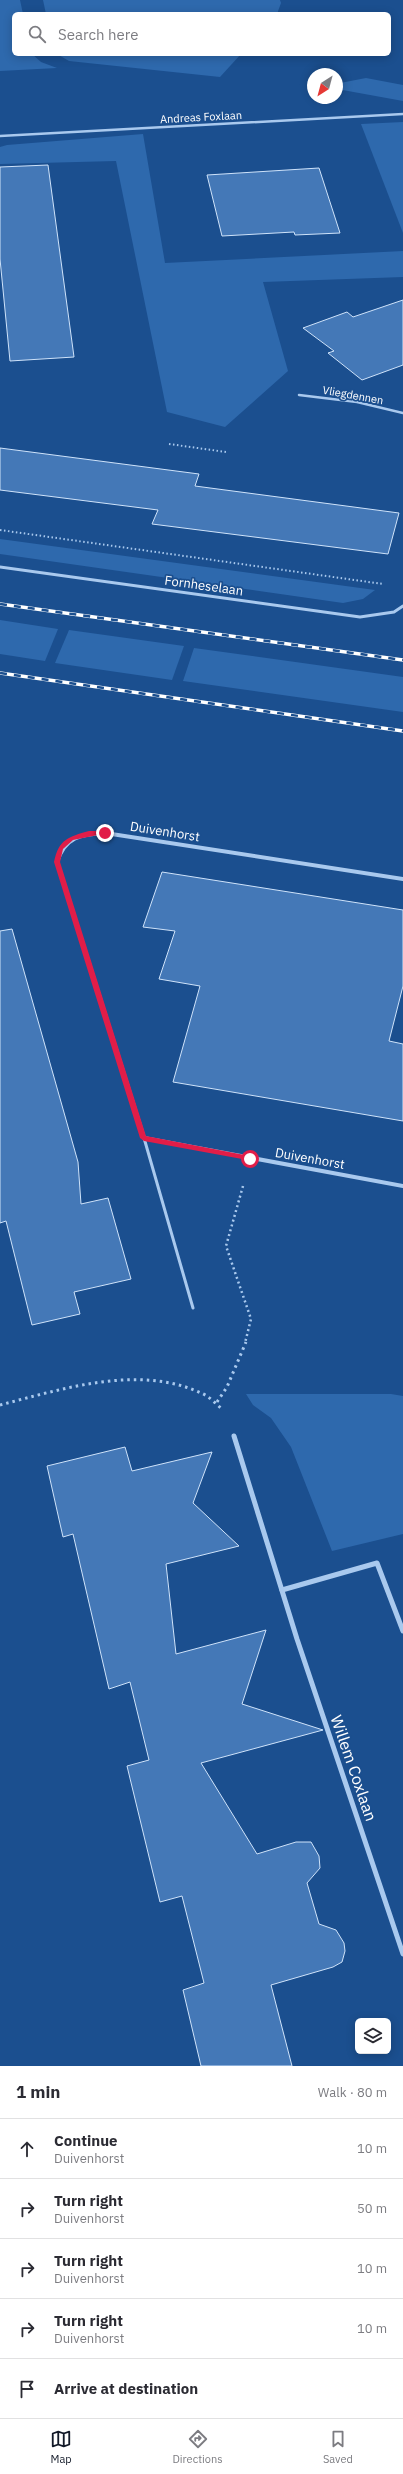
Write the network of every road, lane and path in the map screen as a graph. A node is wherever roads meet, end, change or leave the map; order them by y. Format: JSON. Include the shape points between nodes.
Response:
{"nodes":[{"id":1,"x":403,"y":114,"type":"edge"},
{"id":2,"x":0,"y":136,"type":"edge"},
{"id":3,"x":299,"y":395,"type":"dead end"},
{"id":4,"x":403,"y":414,"type":"edge"},
{"id":5,"x":169,"y":444,"type":"dead end"},
{"id":6,"x":226,"y":452,"type":"dead end"},
{"id":7,"x":0,"y":530,"type":"edge"},
{"id":8,"x":0,"y":567,"type":"edge"},
{"id":9,"x":387,"y":584,"type":"dead end"},
{"id":10,"x":403,"y":606,"type":"edge"},
{"id":11,"x":403,"y":879,"type":"edge"},
{"id":12,"x":144,"y":1138,"type":"junction"},
{"id":13,"x":250,"y":1159,"type":"junction"},
{"id":14,"x":403,"y":1186,"type":"edge"},
{"id":15,"x":193,"y":1308,"type":"dead end"},
{"id":16,"x":217,"y":1402,"type":"junction"},
{"id":17,"x":0,"y":1404,"type":"edge"},
{"id":18,"x":234,"y":1436,"type":"joint"},
{"id":19,"x":282,"y":1590,"type":"junction"},
{"id":20,"x":403,"y":1630,"type":"edge"},
{"id":21,"x":403,"y":1954,"type":"edge"}],
"edges":[{"from":1,"to":2,"type":"street","name":"Andreas Foxlaan"},
{"from":3,"to":4,"type":"lane","name":"Vliegdennen","via":[[356,402]]},
{"from":5,"to":6,"type":"path"},
{"from":7,"to":9,"type":"path"},
{"from":8,"to":10,"type":"street","name":"Fornheselaan","via":[[360,617],[394,612]]},
{"from":11,"to":12,"type":"street","name":"Duivenhorst","via":[[105,833],[70,839],[60,848],[57,862]]},
{"from":12,"to":13,"type":"street","name":"Duivenhorst"},
{"from":12,"to":15,"type":"lane","name":"Duivenhorst"},
{"from":13,"to":14,"type":"street","name":"Duivenhorst"},
{"from":13,"to":16,"type":"path","via":[[226,1246],[251,1319],[249,1334],[230,1380]]},
{"from":16,"to":17,"type":"path","via":[[185,1386],[152,1380],[73,1387]]},
{"from":16,"to":18,"type":"path","via":[[224,1411]]},
{"from":18,"to":19,"type":"street","name":"Willem Coxlaan"},
{"from":19,"to":20,"type":"street","via":[[377,1564]]},
{"from":19,"to":21,"type":"street","name":"Willem Coxlaan"}]}
